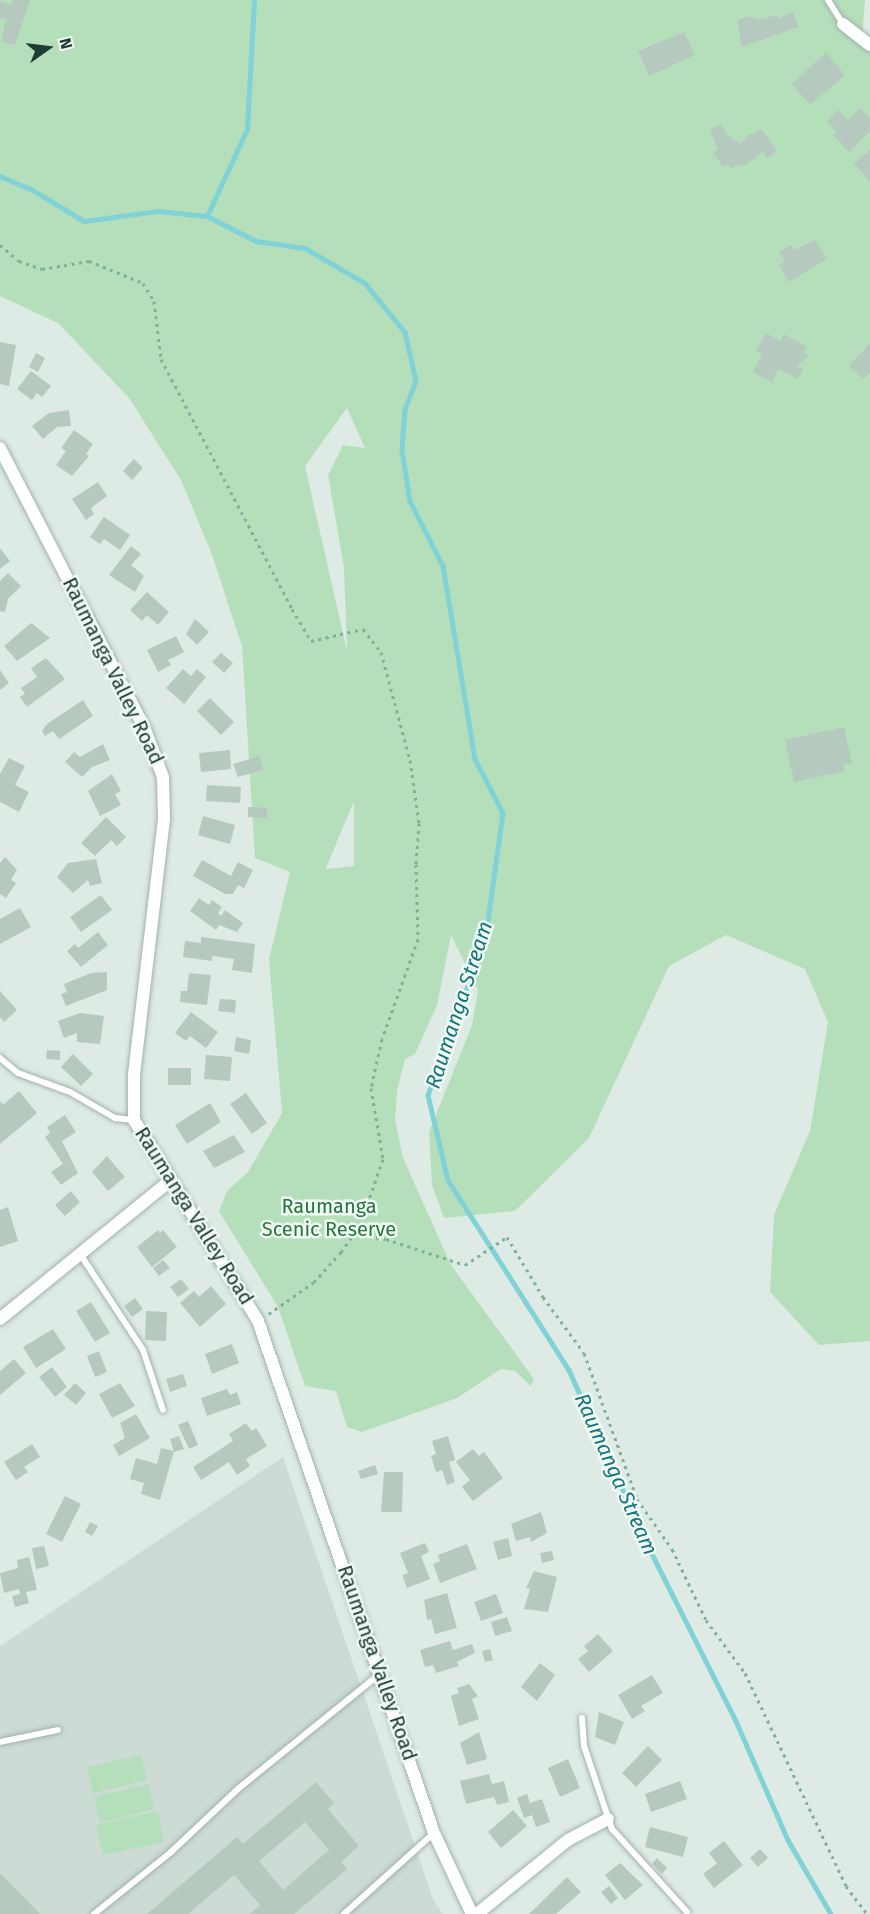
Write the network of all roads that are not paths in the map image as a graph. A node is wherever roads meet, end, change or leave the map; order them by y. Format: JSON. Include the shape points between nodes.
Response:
{"nodes":[{"id":1,"x":829,"y":0,"type":"edge"},
{"id":2,"x":843,"y":24,"type":"joint"},
{"id":3,"x":870,"y":45,"type":"edge"},
{"id":4,"x":0,"y":447,"type":"edge"},
{"id":5,"x":0,"y":1058,"type":"edge"},
{"id":6,"x":134,"y":1120,"type":"junction"},
{"id":7,"x":171,"y":1180,"type":"junction"},
{"id":8,"x":80,"y":1254,"type":"junction"},
{"id":9,"x":0,"y":1319,"type":"edge"},
{"id":10,"x":163,"y":1410,"type":"dead end"},
{"id":11,"x":380,"y":1674,"type":"junction"},
{"id":12,"x":582,"y":1718,"type":"dead end"},
{"id":13,"x":58,"y":1730,"type":"dead end"},
{"id":14,"x":0,"y":1742,"type":"edge"},
{"id":15,"x":608,"y":1819,"type":"junction"},
{"id":16,"x":434,"y":1833,"type":"junction"},
{"id":17,"x":687,"y":1912,"type":"dead end"},
{"id":18,"x":94,"y":1914,"type":"edge"},
{"id":19,"x":344,"y":1914,"type":"edge"},
{"id":20,"x":472,"y":1914,"type":"edge"},
{"id":21,"x":477,"y":1914,"type":"edge"}],
"edges":[{"from":1,"to":2,"type":"lane"},
{"from":2,"to":3,"type":"street"},
{"from":4,"to":6,"type":"street","name":"Raumanga Valley Road","via":[[144,727],[163,777],[165,819],[134,1076]]},
{"from":5,"to":6,"type":"lane","via":[[18,1073],[70,1092],[115,1118]]},
{"from":6,"to":7,"type":"street","name":"Raumanga Valley Road"},
{"from":7,"to":8,"type":"street"},
{"from":7,"to":11,"type":"street","name":"Raumanga Valley Road","via":[[258,1321]]},
{"from":8,"to":9,"type":"street"},
{"from":8,"to":10,"type":"lane","via":[[143,1350]]},
{"from":11,"to":16,"type":"street","name":"Raumanga Valley Road"},
{"from":11,"to":18,"type":"lane","via":[[239,1788],[171,1852]]},
{"from":12,"to":15,"type":"lane","via":[[582,1739]]},
{"from":13,"to":14,"type":"lane"},
{"from":15,"to":17,"type":"lane","via":[[619,1841]]},
{"from":15,"to":21,"type":"street","via":[[568,1840]]},
{"from":16,"to":19,"type":"lane"},
{"from":16,"to":20,"type":"street","name":"Raumanga Valley Road"}]}
